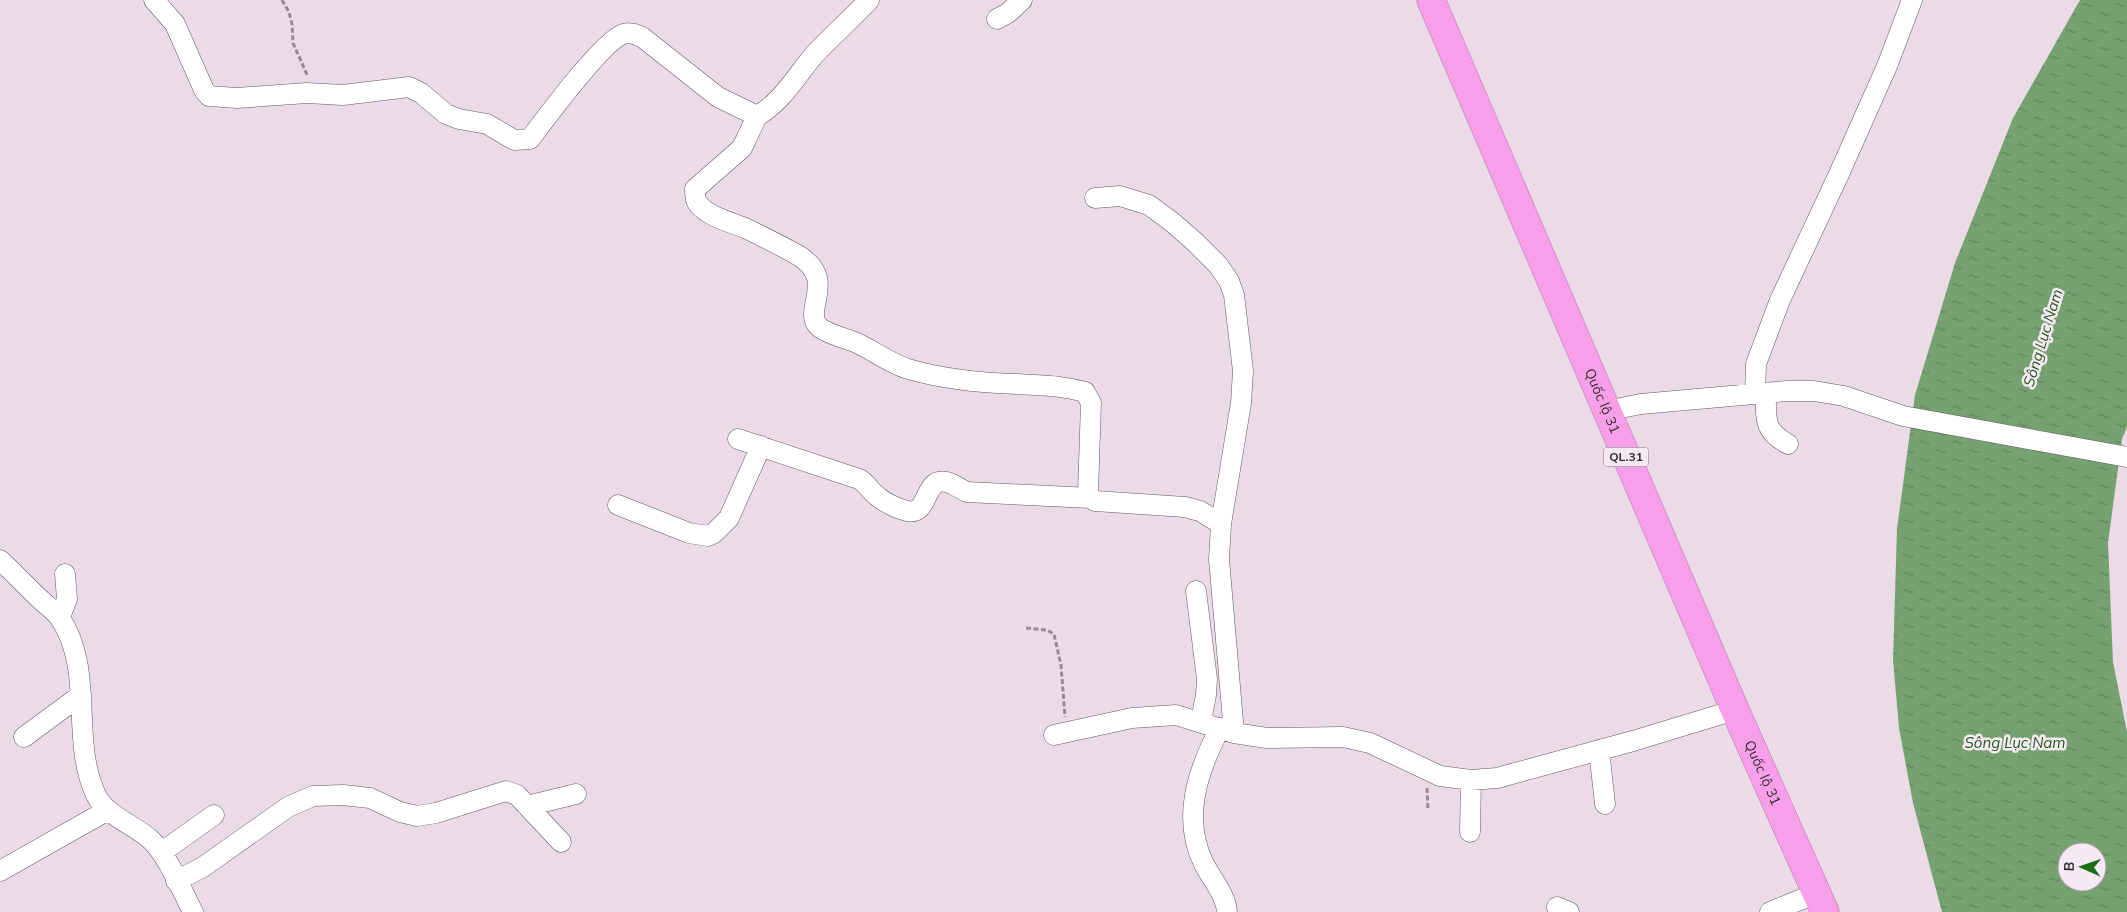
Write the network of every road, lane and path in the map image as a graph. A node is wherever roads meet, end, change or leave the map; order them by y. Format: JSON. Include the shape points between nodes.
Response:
{"nodes":[{"id":1,"x":154,"y":0,"type":"edge"},
{"id":2,"x":282,"y":0,"type":"edge"},
{"id":3,"x":868,"y":0,"type":"edge"},
{"id":4,"x":1022,"y":0,"type":"edge"},
{"id":5,"x":1912,"y":0,"type":"edge"},
{"id":6,"x":1436,"y":2,"type":"edge"},
{"id":7,"x":997,"y":19,"type":"dead end"},
{"id":8,"x":316,"y":93,"type":"junction"},
{"id":9,"x":757,"y":116,"type":"junction"},
{"id":10,"x":1095,"y":198,"type":"dead end"},
{"id":11,"x":1760,"y":394,"type":"junction"},
{"id":12,"x":1606,"y":411,"type":"junction"},
{"id":13,"x":738,"y":439,"type":"dead end"},
{"id":14,"x":1788,"y":444,"type":"dead end"},
{"id":15,"x":761,"y":446,"type":"junction"},
{"id":16,"x":2127,"y":457,"type":"edge"},
{"id":17,"x":1090,"y":498,"type":"junction"},
{"id":18,"x":618,"y":505,"type":"dead end"},
{"id":19,"x":1221,"y":524,"type":"junction"},
{"id":20,"x":0,"y":560,"type":"edge"},
{"id":21,"x":65,"y":574,"type":"dead end"},
{"id":22,"x":1196,"y":591,"type":"dead end"},
{"id":23,"x":60,"y":617,"type":"junction"},
{"id":24,"x":1026,"y":628,"type":"dead end"},
{"id":25,"x":81,"y":695,"type":"junction"},
{"id":26,"x":1735,"y":710,"type":"junction"},
{"id":27,"x":1201,"y":721,"type":"junction"},
{"id":28,"x":1227,"y":731,"type":"junction"},
{"id":29,"x":1060,"y":734,"type":"joint"},
{"id":30,"x":24,"y":737,"type":"dead end"},
{"id":31,"x":1599,"y":750,"type":"junction"},
{"id":32,"x":1471,"y":780,"type":"junction"},
{"id":33,"x":576,"y":794,"type":"dead end"},
{"id":34,"x":1605,"y":804,"type":"dead end"},
{"id":35,"x":527,"y":806,"type":"junction"},
{"id":36,"x":108,"y":810,"type":"junction"},
{"id":37,"x":214,"y":815,"type":"dead end"},
{"id":38,"x":1470,"y":832,"type":"dead end"},
{"id":39,"x":561,"y":842,"type":"dead end"},
{"id":40,"x":162,"y":852,"type":"junction"},
{"id":41,"x":0,"y":871,"type":"edge"},
{"id":42,"x":176,"y":881,"type":"junction"},
{"id":43,"x":1821,"y":902,"type":"edge"},
{"id":44,"x":193,"y":912,"type":"edge"},
{"id":45,"x":1227,"y":912,"type":"edge"},
{"id":46,"x":1770,"y":912,"type":"edge"}],
"edges":[{"from":1,"to":8,"type":"street","via":[[175,24],[209,96],[237,98]]},
{"from":2,"to":8,"type":"path","via":[[290,18],[292,44]]},
{"from":3,"to":9,"type":"street","via":[[784,93]]},
{"from":4,"to":7,"type":"street"},
{"from":5,"to":11,"type":"street","via":[[1887,66],[1780,300],[1756,364]]},
{"from":6,"to":12,"type":"highway","name":"Quốc lộ 31","number":"QL.31"},
{"from":8,"to":9,"type":"street","via":[[358,94],[409,88],[446,114],[487,124],[514,140],[523,141],[530,139],[607,46],[622,34],[631,32],[642,36],[718,97]]},
{"from":9,"to":17,"type":"street","via":[[742,148],[695,189],[699,205],[719,218],[798,255],[816,271],[815,319],[824,330],[858,343],[906,369],[946,377],[1061,386],[1085,392],[1091,403]]},
{"from":10,"to":19,"type":"street","via":[[1120,196],[1149,206],[1195,242],[1229,281],[1234,295],[1243,371],[1241,403]]},
{"from":11,"to":12,"type":"street","via":[[1641,404]]},
{"from":11,"to":14,"type":"street","via":[[1770,431]]},
{"from":11,"to":16,"type":"street","via":[[1814,391],[1844,396],[1903,416]]},
{"from":12,"to":26,"type":"highway","name":"Quốc lộ 31","number":"QL.31"},
{"from":13,"to":15,"type":"street"},
{"from":15,"to":17,"type":"street","via":[[859,479],[876,496],[908,511],[920,508],[929,490],[942,481],[967,492]]},
{"from":15,"to":18,"type":"street","via":[[729,518],[708,536],[689,533]]},
{"from":17,"to":19,"type":"street","via":[[1186,507],[1200,511]]},
{"from":19,"to":28,"type":"street","via":[[1219,559]]},
{"from":20,"to":23,"type":"street"},
{"from":21,"to":23,"type":"street","via":[[67,599]]},
{"from":22,"to":27,"type":"street","via":[[1207,679]]},
{"from":23,"to":25,"type":"street","via":[[72,642]]},
{"from":24,"to":29,"type":"path","via":[[1054,634],[1062,665]]},
{"from":25,"to":30,"type":"street"},
{"from":25,"to":36,"type":"street","via":[[83,742],[90,778],[96,797]]},
{"from":26,"to":31,"type":"street"},
{"from":26,"to":43,"type":"highway","name":"Quốc lộ 31","number":"QL.31"},
{"from":27,"to":28,"type":"street"},
{"from":27,"to":29,"type":"street","via":[[1176,715],[1132,718]]},
{"from":28,"to":32,"type":"street","via":[[1267,738],[1342,737],[1370,743],[1440,776]]},
{"from":28,"to":45,"type":"street","via":[[1205,756],[1197,783],[1192,823],[1203,862]]},
{"from":31,"to":32,"type":"street","via":[[1497,778]]},
{"from":31,"to":34,"type":"street"},
{"from":32,"to":38,"type":"street"},
{"from":33,"to":35,"type":"street"},
{"from":35,"to":39,"type":"street"},
{"from":35,"to":42,"type":"street","via":[[518,795],[506,791],[417,816],[370,798],[343,794],[313,796],[288,807],[203,867]]},
{"from":36,"to":40,"type":"street","via":[[151,840]]},
{"from":36,"to":41,"type":"street"},
{"from":37,"to":40,"type":"street"},
{"from":40,"to":42,"type":"street"},
{"from":42,"to":44,"type":"street"},
{"from":43,"to":46,"type":"street"}]}
